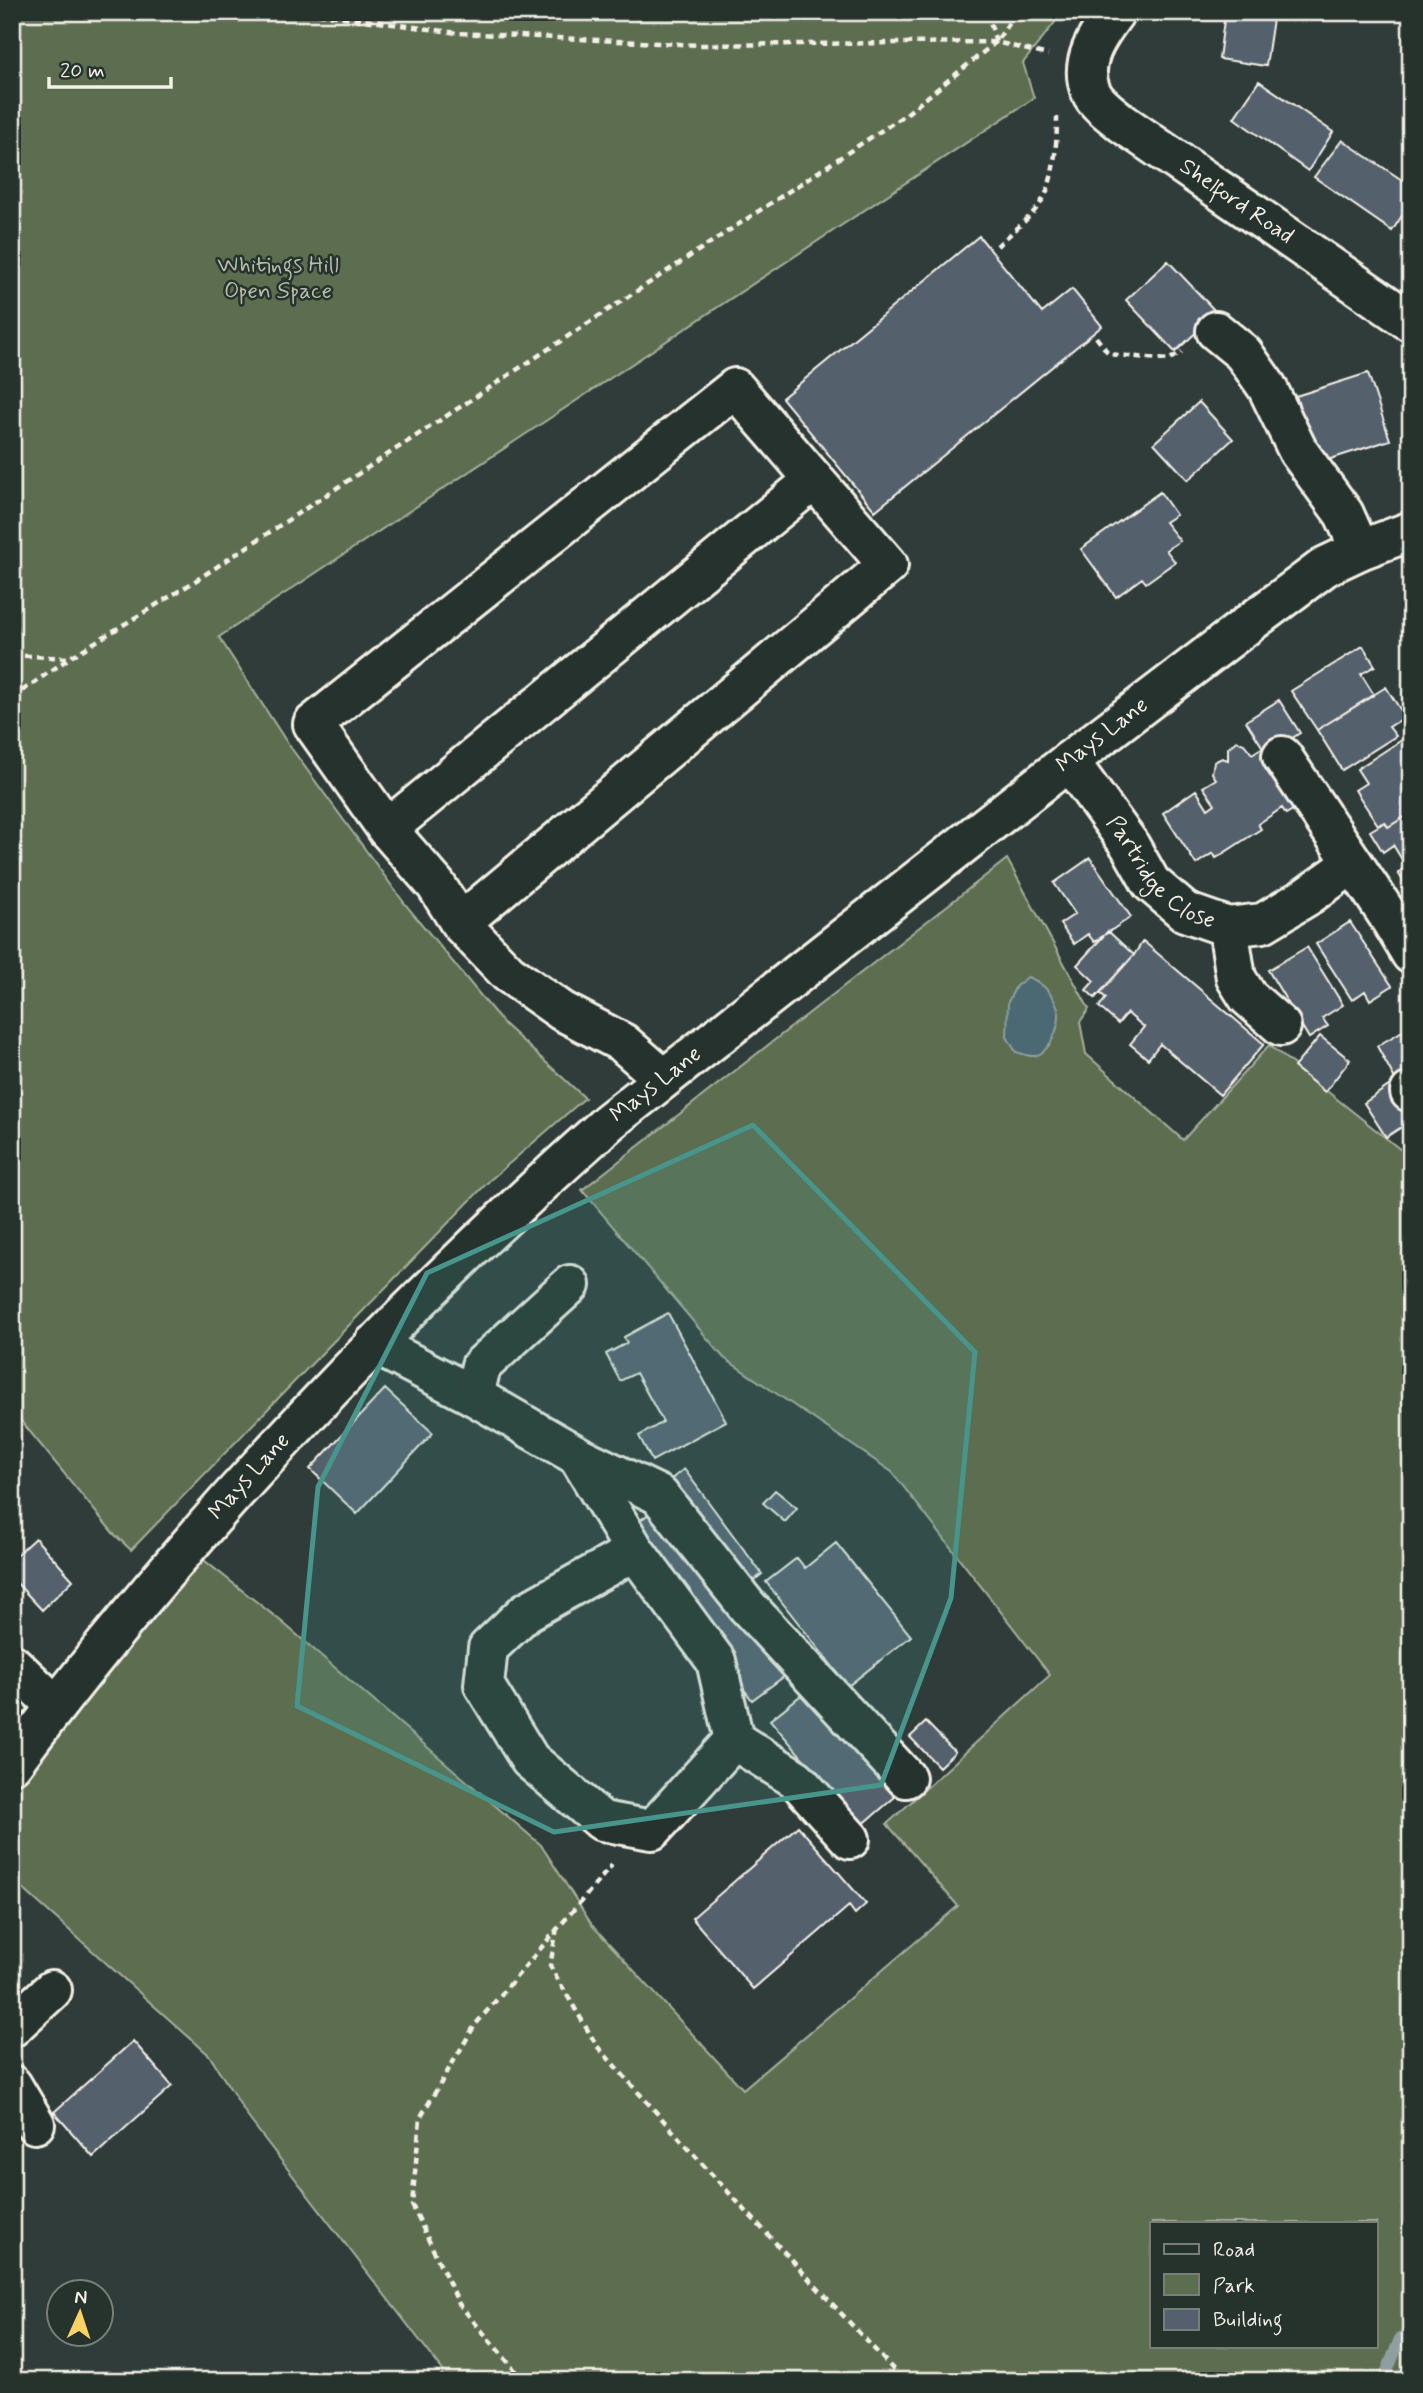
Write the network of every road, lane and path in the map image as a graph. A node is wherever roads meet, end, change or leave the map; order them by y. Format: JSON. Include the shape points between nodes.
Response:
{"nodes":[{"id":1,"x":306,"y":12,"type":"edge"},
{"id":2,"x":987,"y":12,"type":"edge"},
{"id":3,"x":1016,"y":12,"type":"edge"},
{"id":4,"x":1115,"y":12,"type":"edge"},
{"id":5,"x":996,"y":42,"type":"junction"},
{"id":6,"x":1086,"y":64,"type":"junction"},
{"id":7,"x":997,"y":246,"type":"dead end"},
{"id":8,"x":1411,"y":323,"type":"edge"},
{"id":9,"x":1216,"y":331,"type":"joint"},
{"id":10,"x":1096,"y":337,"type":"dead end"},
{"id":11,"x":813,"y":481,"type":"junction"},
{"id":12,"x":1411,"y":531,"type":"edge"},
{"id":13,"x":1360,"y":550,"type":"junction"},
{"id":14,"x":12,"y":655,"type":"edge"},
{"id":15,"x":69,"y":658,"type":"junction"},
{"id":16,"x":12,"y":698,"type":"edge"},
{"id":17,"x":1282,"y":756,"type":"dead end"},
{"id":18,"x":1069,"y":761,"type":"junction"},
{"id":19,"x":387,"y":830,"type":"junction"},
{"id":20,"x":1352,"y":864,"type":"junction"},
{"id":21,"x":460,"y":923,"type":"junction"},
{"id":22,"x":1228,"y":927,"type":"junction"},
{"id":23,"x":1411,"y":954,"type":"edge"},
{"id":24,"x":1282,"y":1026,"type":"dead end"},
{"id":25,"x":663,"y":1078,"type":"junction"},
{"id":26,"x":570,"y":1285,"type":"dead end"},
{"id":27,"x":374,"y":1343,"type":"junction"},
{"id":28,"x":474,"y":1396,"type":"junction"},
{"id":29,"x":578,"y":1456,"type":"junction"},
{"id":30,"x":635,"y":1551,"type":"junction"},
{"id":31,"x":12,"y":1664,"type":"edge"},
{"id":32,"x":56,"y":1706,"type":"junction"},
{"id":33,"x":734,"y":1740,"type":"junction"},
{"id":34,"x":12,"y":1764,"type":"edge"},
{"id":35,"x":906,"y":1778,"type":"dead end"},
{"id":36,"x":652,"y":1830,"type":"junction"},
{"id":37,"x":850,"y":1839,"type":"dead end"},
{"id":38,"x":557,"y":1927,"type":"junction"},
{"id":39,"x":52,"y":1990,"type":"dead end"},
{"id":40,"x":12,"y":2027,"type":"edge"},
{"id":41,"x":12,"y":2085,"type":"edge"},
{"id":42,"x":35,"y":2124,"type":"dead end"},
{"id":43,"x":524,"y":2381,"type":"edge"},
{"id":44,"x":904,"y":2381,"type":"edge"}],
"edges":[{"from":1,"to":5,"type":"path","via":[[458,33],[699,45]]},
{"from":2,"to":5,"type":"path"},
{"from":3,"to":5,"type":"path"},
{"from":4,"to":6,"type":"street"},
{"from":5,"to":6,"type":"path"},
{"from":5,"to":15,"type":"path","via":[[894,122]]},
{"from":6,"to":7,"type":"path","via":[[1057,98],[1057,138],[1048,190]]},
{"from":6,"to":8,"type":"street","name":"Shelford Road","via":[[1091,92],[1122,123]]},
{"from":9,"to":10,"type":"path","via":[[1168,360],[1109,354]]},
{"from":9,"to":13,"type":"street","via":[[1243,353],[1267,387],[1298,451],[1345,514]]},
{"from":11,"to":19,"type":"street"},
{"from":11,"to":19,"type":"street","via":[[735,388],[313,724]]},
{"from":11,"to":21,"type":"street","via":[[888,565]]},
{"from":12,"to":13,"type":"street","name":"Mays Lane"},
{"from":13,"to":18,"type":"street","name":"Mays Lane","via":[[1316,574]]},
{"from":14,"to":15,"type":"path"},
{"from":15,"to":16,"type":"path"},
{"from":17,"to":20,"type":"street"},
{"from":18,"to":22,"type":"street","name":"Partridge Close","via":[[1151,883],[1185,912]]},
{"from":18,"to":25,"type":"street","name":"Mays Lane"},
{"from":19,"to":21,"type":"street","via":[[436,885]]},
{"from":20,"to":22,"type":"street","name":"Partridge Close","via":[[1264,923]]},
{"from":20,"to":23,"type":"street"},
{"from":21,"to":25,"type":"street","via":[[508,973],[562,1011],[623,1043]]},
{"from":22,"to":24,"type":"street","via":[[1236,978],[1248,997]]},
{"from":25,"to":27,"type":"street","name":"Mays Lane","via":[[561,1165]]},
{"from":26,"to":28,"type":"street","via":[[481,1366]]},
{"from":27,"to":28,"type":"street"},
{"from":27,"to":32,"type":"street","name":"Mays Lane","via":[[186,1546]]},
{"from":28,"to":29,"type":"street"},
{"from":29,"to":30,"type":"street"},
{"from":29,"to":35,"type":"street","via":[[659,1495],[747,1606]]},
{"from":30,"to":33,"type":"street","via":[[716,1661]]},
{"from":30,"to":36,"type":"street","via":[[526,1612],[488,1648],[484,1685],[530,1760],[602,1821]]},
{"from":31,"to":32,"type":"street"},
{"from":32,"to":34,"type":"street","name":"Mays Lane"},
{"from":33,"to":36,"type":"street"},
{"from":33,"to":37,"type":"street","via":[[796,1779]]},
{"from":36,"to":38,"type":"path","via":[[609,1867]]},
{"from":38,"to":43,"type":"path","via":[[475,2025],[420,2118],[412,2205],[459,2304]]},
{"from":38,"to":44,"type":"path","via":[[550,1966],[597,2046]]},
{"from":39,"to":40,"type":"street"},
{"from":41,"to":42,"type":"street"}]}
